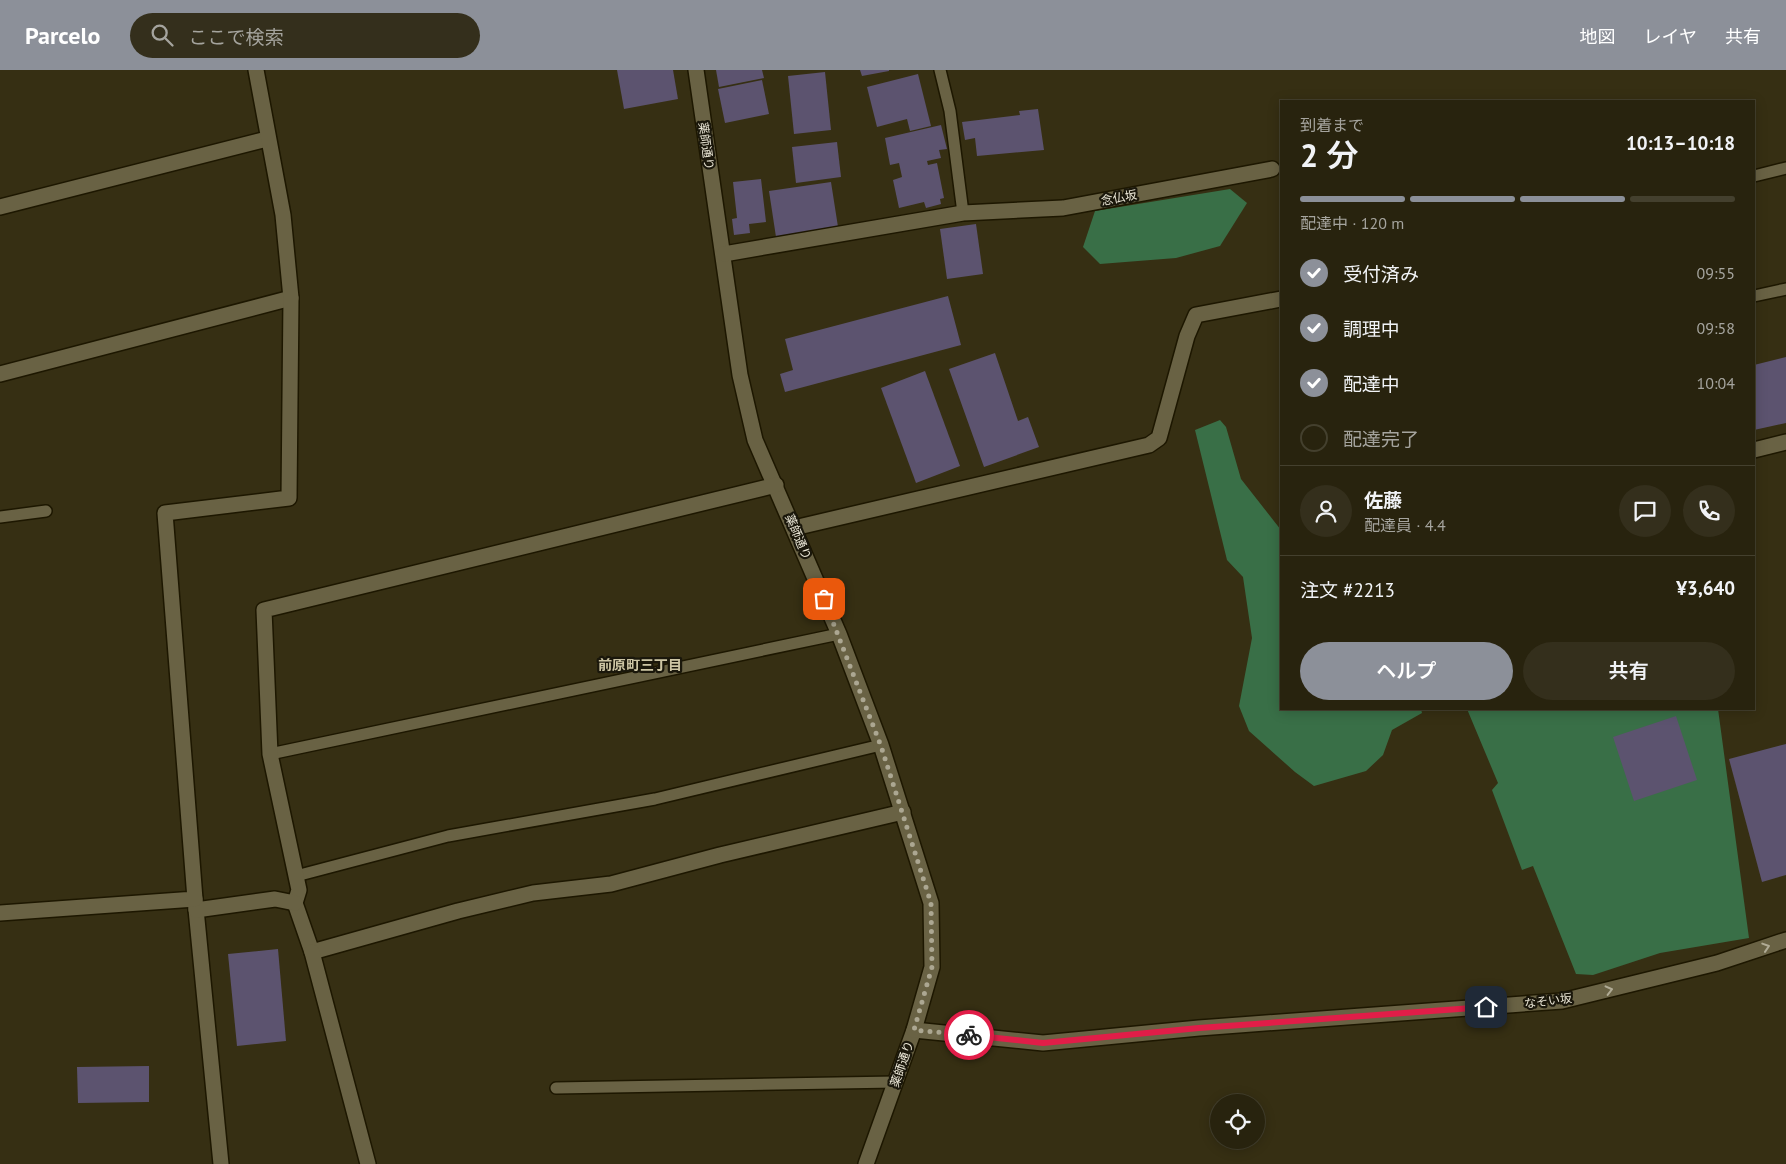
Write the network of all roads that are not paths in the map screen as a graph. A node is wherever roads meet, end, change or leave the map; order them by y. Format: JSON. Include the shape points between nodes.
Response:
{"nodes":[{"id":1,"x":256,"y":70,"type":"edge"},
{"id":2,"x":696,"y":70,"type":"edge"},
{"id":3,"x":940,"y":70,"type":"edge"},
{"id":4,"x":267,"y":139,"type":"junction"},
{"id":5,"x":1786,"y":168,"type":"edge"},
{"id":6,"x":1272,"y":169,"type":"dead end"},
{"id":7,"x":1755,"y":176,"type":"edge"},
{"id":8,"x":0,"y":208,"type":"edge"},
{"id":9,"x":963,"y":213,"type":"junction"},
{"id":10,"x":724,"y":254,"type":"junction"},
{"id":11,"x":1786,"y":289,"type":"edge"},
{"id":12,"x":1755,"y":296,"type":"edge"},
{"id":13,"x":291,"y":298,"type":"junction"},
{"id":14,"x":1280,"y":299,"type":"edge"},
{"id":15,"x":0,"y":374,"type":"edge"},
{"id":16,"x":1786,"y":442,"type":"edge"},
{"id":17,"x":1755,"y":450,"type":"edge"},
{"id":18,"x":776,"y":485,"type":"junction"},
{"id":19,"x":46,"y":511,"type":"dead end"},
{"id":20,"x":0,"y":517,"type":"edge"},
{"id":21,"x":794,"y":528,"type":"junction"},
{"id":22,"x":840,"y":634,"type":"junction"},
{"id":23,"x":881,"y":746,"type":"junction"},
{"id":24,"x":270,"y":754,"type":"junction"},
{"id":25,"x":903,"y":812,"type":"junction"},
{"id":26,"x":296,"y":876,"type":"junction"},
{"id":27,"x":294,"y":902,"type":"junction"},
{"id":28,"x":195,"y":905,"type":"junction"},
{"id":29,"x":0,"y":913,"type":"edge"},
{"id":30,"x":1786,"y":940,"type":"edge"},
{"id":31,"x":312,"y":952,"type":"junction"},
{"id":32,"x":914,"y":1030,"type":"junction"},
{"id":33,"x":896,"y":1082,"type":"junction"},
{"id":34,"x":556,"y":1088,"type":"dead end"},
{"id":35,"x":221,"y":1164,"type":"edge"},
{"id":36,"x":368,"y":1164,"type":"edge"},
{"id":37,"x":866,"y":1164,"type":"edge"}],
"edges":[{"from":1,"to":4,"type":"street"},
{"from":2,"to":10,"type":"street","name":"薬師通り"},
{"from":3,"to":9,"type":"lane","via":[[950,111]]},
{"from":4,"to":8,"type":"street"},
{"from":4,"to":13,"type":"street","via":[[283,215]]},
{"from":5,"to":7,"type":"lane"},
{"from":6,"to":9,"type":"street","name":"念仏坂","via":[[1063,208]]},
{"from":9,"to":10,"type":"street","name":"念仏坂"},
{"from":10,"to":18,"type":"street","name":"薬師通り","via":[[740,375],[755,440]]},
{"from":11,"to":12,"type":"lane"},
{"from":13,"to":15,"type":"street"},
{"from":13,"to":28,"type":"street","via":[[289,498],[165,513]]},
{"from":14,"to":21,"type":"street","via":[[1196,316],[1187,336],[1158,438],[1149,445]]},
{"from":16,"to":17,"type":"street"},
{"from":18,"to":21,"type":"street","name":"薬師通り"},
{"from":18,"to":24,"type":"street","via":[[264,610]]},
{"from":19,"to":20,"type":"lane"},
{"from":21,"to":22,"type":"street","name":"薬師通り"},
{"from":22,"to":23,"type":"street","name":"薬師通り"},
{"from":22,"to":24,"type":"lane"},
{"from":23,"to":25,"type":"street","name":"薬師通り"},
{"from":23,"to":26,"type":"lane","via":[[655,799],[448,836]]},
{"from":24,"to":26,"type":"street"},
{"from":25,"to":31,"type":"street","via":[[720,854],[611,884],[533,893]]},
{"from":25,"to":32,"type":"street","name":"薬師通り","via":[[931,903],[932,967]]},
{"from":26,"to":27,"type":"street","via":[[299,890]]},
{"from":27,"to":28,"type":"street","via":[[275,899]]},
{"from":27,"to":31,"type":"street"},
{"from":28,"to":29,"type":"street"},
{"from":28,"to":35,"type":"street"},
{"from":32,"to":30,"type":"street","name":"なそい坂","one_way":true,"via":[[1043,1043],[1562,1001],[1717,963]]},
{"from":31,"to":36,"type":"street"},
{"from":32,"to":33,"type":"street","name":"薬師通り"},
{"from":33,"to":34,"type":"lane"},
{"from":33,"to":37,"type":"street","name":"薬師通り"}]}
